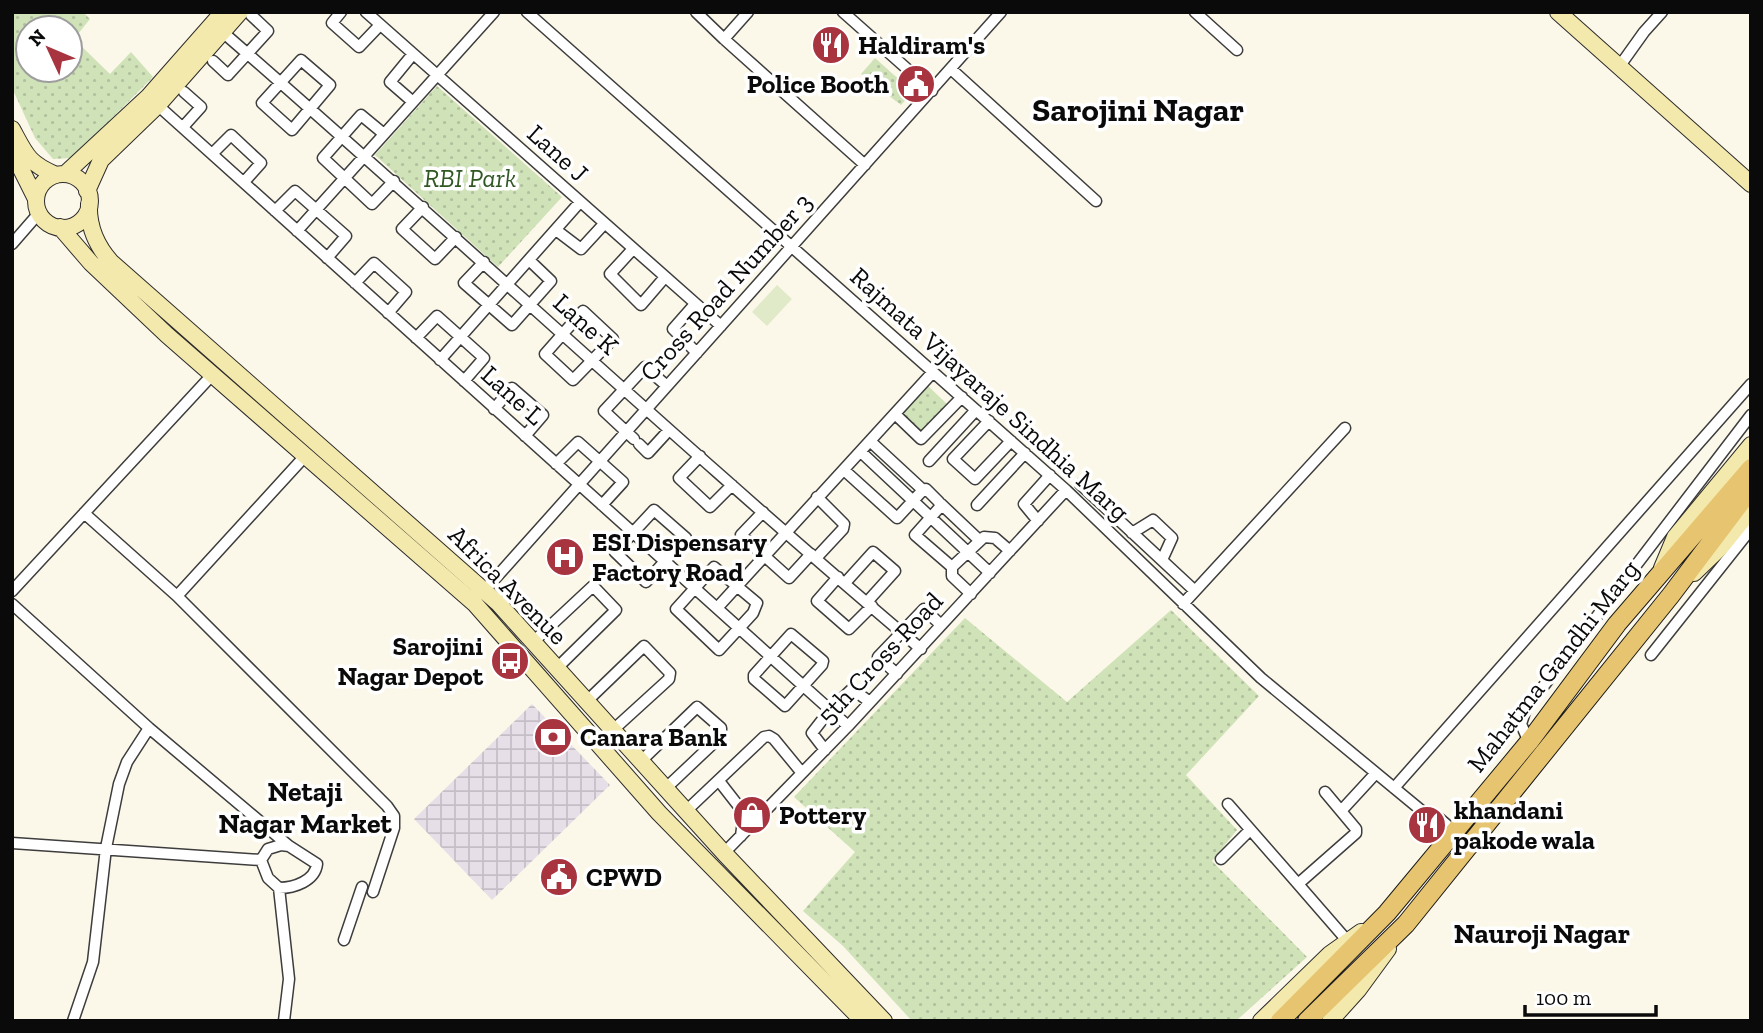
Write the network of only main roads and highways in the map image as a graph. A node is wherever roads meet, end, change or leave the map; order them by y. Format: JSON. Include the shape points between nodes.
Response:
{"nodes":[{"id":1,"x":1558,"y":12,"type":"edge"},
{"id":2,"x":245,"y":14,"type":"edge"},
{"id":3,"x":220,"y":22,"type":"edge"},
{"id":4,"x":153,"y":101,"type":"junction"},
{"id":5,"x":12,"y":129,"type":"edge"},
{"id":6,"x":12,"y":151,"type":"edge"},
{"id":7,"x":61,"y":174,"type":"junction"},
{"id":8,"x":1751,"y":184,"type":"edge"},
{"id":9,"x":88,"y":197,"type":"junction"},
{"id":10,"x":37,"y":206,"type":"junction"},
{"id":11,"x":60,"y":227,"type":"junction"},
{"id":12,"x":1751,"y":445,"type":"edge"},
{"id":13,"x":1751,"y":468,"type":"edge"},
{"id":14,"x":1751,"y":489,"type":"edge"},
{"id":15,"x":1751,"y":510,"type":"edge"},
{"id":16,"x":1709,"y":530,"type":"junction"},
{"id":17,"x":1657,"y":580,"type":"junction"},
{"id":18,"x":1671,"y":595,"type":"junction"},
{"id":19,"x":1406,"y":924,"type":"junction"},
{"id":20,"x":1350,"y":944,"type":"junction"},
{"id":21,"x":863,"y":1021,"type":"edge"},
{"id":22,"x":884,"y":1021,"type":"edge"},
{"id":23,"x":1261,"y":1021,"type":"edge"},
{"id":24,"x":1280,"y":1021,"type":"edge"},
{"id":25,"x":1307,"y":1021,"type":"edge"},
{"id":26,"x":1330,"y":1021,"type":"edge"}],
"edges":[{"from":1,"to":8,"type":"main road"},
{"from":2,"to":3,"type":"main road"},
{"from":3,"to":4,"type":"main road"},
{"from":4,"to":7,"type":"main road"},
{"from":4,"to":9,"type":"main road","via":[[101,160]]},
{"from":5,"to":7,"type":"main road","via":[[36,166]]},
{"from":6,"to":10,"type":"main road"},
{"from":7,"to":9,"type":"main road","via":[[78,179]]},
{"from":7,"to":10,"type":"main road","via":[[42,184]]},
{"from":9,"to":11,"type":"main road","via":[[82,219]]},
{"from":9,"to":22,"type":"main road","name":"Africa Avenue","via":[[92,230],[111,262],[484,591]]},
{"from":10,"to":11,"type":"main road","via":[[44,220]]},
{"from":11,"to":21,"type":"main road","name":"Africa Avenue","via":[[91,263],[213,374],[475,604],[659,813]]},
{"from":12,"to":17,"type":"main road","name":"Mahatma Gandhi Marg","via":[[1675,537]]},
{"from":13,"to":16,"type":"main road"},
{"from":14,"to":16,"type":"main road"},
{"from":15,"to":18,"type":"main road"},
{"from":16,"to":17,"type":"main road"},
{"from":16,"to":18,"type":"main road","name":"Mahatma Gandhi Marg"},
{"from":17,"to":20,"type":"main road","name":"Mahatma Gandhi Marg","via":[[1387,914]]},
{"from":18,"to":19,"type":"main road","name":"Mahatma Gandhi Marg","via":[[1482,847]]},
{"from":19,"to":25,"type":"main road"},
{"from":19,"to":26,"type":"main road","name":"Mahatma Gandhi Marg"},
{"from":20,"to":23,"type":"main road","name":"Mahatma Gandhi Marg","via":[[1330,954]]},
{"from":20,"to":24,"type":"main road","via":[[1325,978]]}]}
